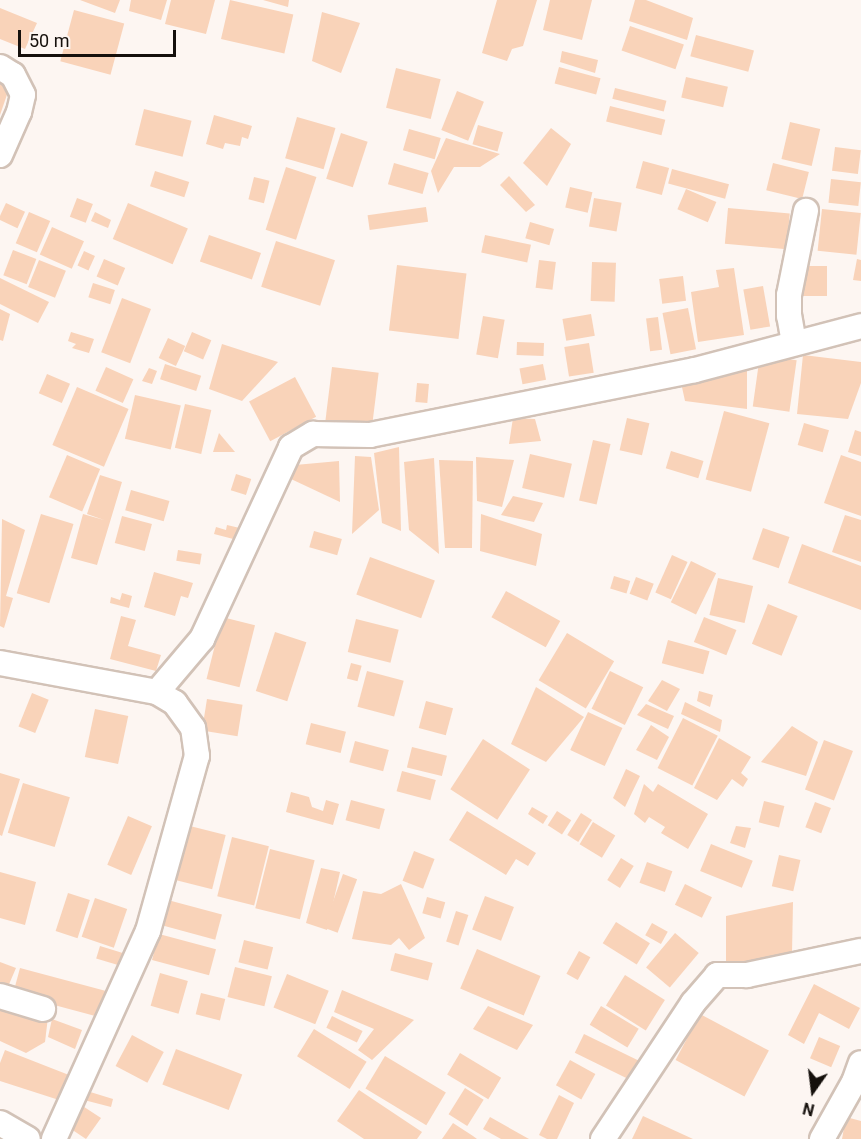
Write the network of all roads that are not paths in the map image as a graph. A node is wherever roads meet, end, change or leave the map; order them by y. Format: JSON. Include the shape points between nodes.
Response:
{"nodes":[{"id":1,"x":0,"y":68,"type":"edge"},
{"id":2,"x":0,"y":155,"type":"edge"},
{"id":3,"x":806,"y":212,"type":"dead end"},
{"id":4,"x":861,"y":326,"type":"edge"},
{"id":5,"x":794,"y":343,"type":"junction"},
{"id":6,"x":0,"y":663,"type":"edge"},
{"id":7,"x":157,"y":693,"type":"junction"},
{"id":8,"x":861,"y":951,"type":"edge"},
{"id":9,"x":0,"y":996,"type":"edge"},
{"id":10,"x":43,"y":1009,"type":"dead end"},
{"id":11,"x":861,"y":1063,"type":"edge"},
{"id":12,"x":0,"y":1123,"type":"edge"},
{"id":13,"x":28,"y":1139,"type":"edge"},
{"id":14,"x":54,"y":1139,"type":"edge"},
{"id":15,"x":603,"y":1139,"type":"edge"},
{"id":16,"x":822,"y":1139,"type":"edge"}],
"edges":[{"from":1,"to":2,"type":"street","via":[[13,75],[23,95]]},
{"from":3,"to":5,"type":"street","via":[[789,295]]},
{"from":4,"to":5,"type":"street"},
{"from":5,"to":7,"type":"street","via":[[695,370],[370,435],[313,434],[291,447],[201,639]]},
{"from":6,"to":7,"type":"street"},
{"from":7,"to":14,"type":"street","via":[[175,703],[193,728],[197,756],[148,931]]},
{"from":8,"to":15,"type":"street","via":[[747,975],[717,975],[693,1003]]},
{"from":9,"to":10,"type":"street"},
{"from":11,"to":16,"type":"street"},
{"from":12,"to":13,"type":"street"}]}
